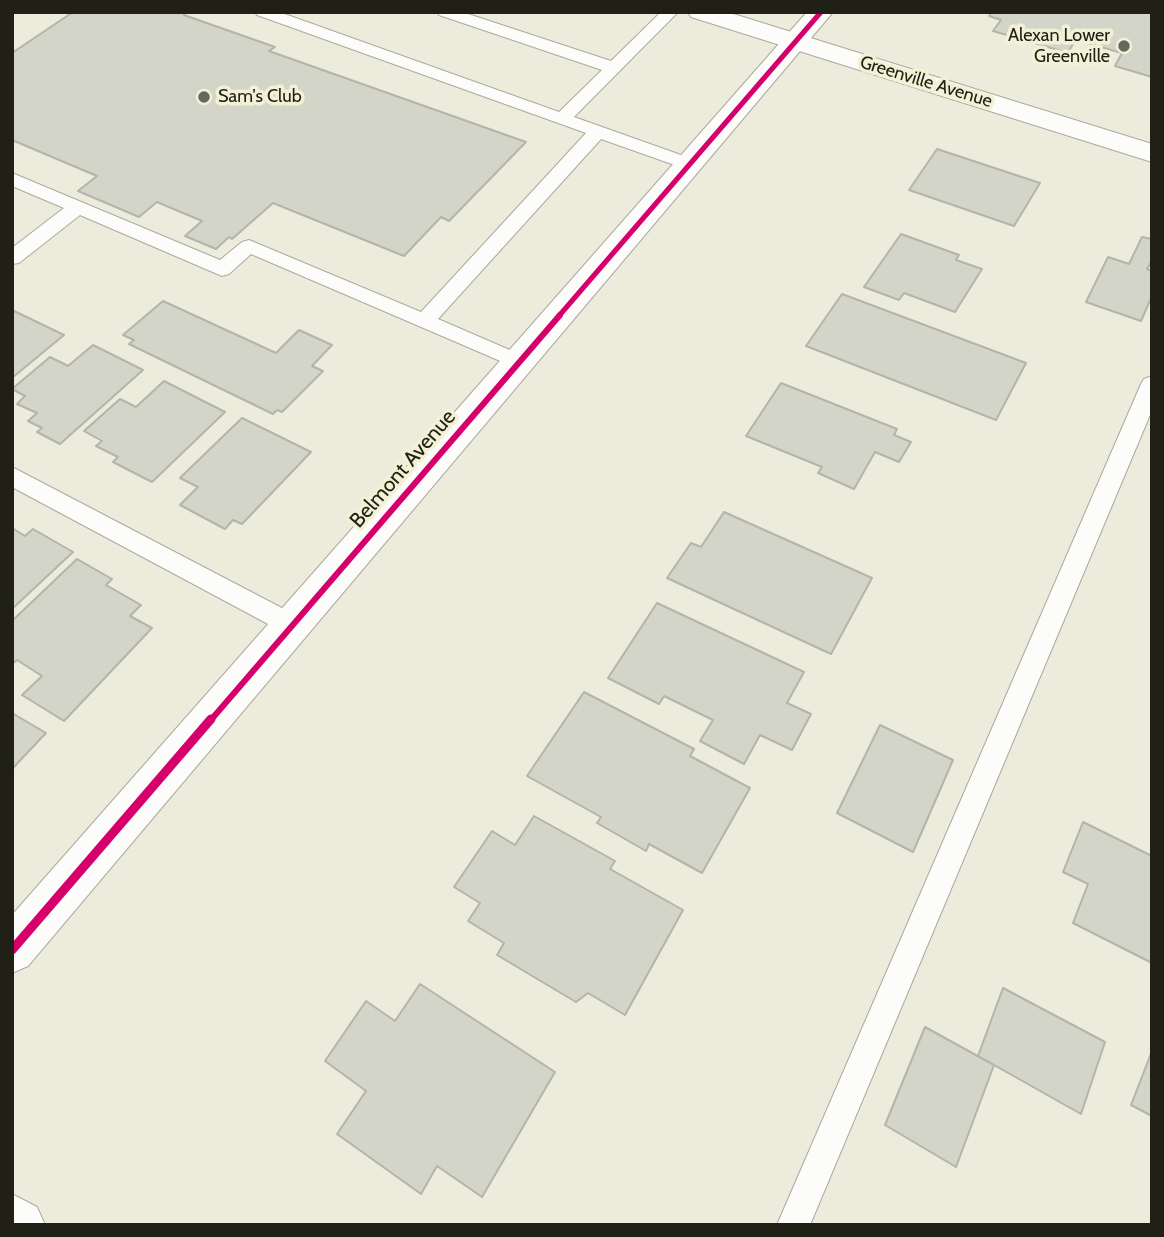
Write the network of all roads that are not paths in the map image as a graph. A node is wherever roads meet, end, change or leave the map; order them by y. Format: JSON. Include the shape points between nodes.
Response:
{"nodes":[{"id":1,"x":263,"y":12,"type":"edge"},
{"id":2,"x":445,"y":12,"type":"edge"},
{"id":3,"x":670,"y":12,"type":"edge"},
{"id":4,"x":699,"y":12,"type":"edge"},
{"id":5,"x":821,"y":12,"type":"edge"},
{"id":6,"x":795,"y":42,"type":"junction"},
{"id":7,"x":614,"y":68,"type":"junction"},
{"id":8,"x":564,"y":117,"type":"junction"},
{"id":9,"x":598,"y":130,"type":"junction"},
{"id":10,"x":1152,"y":153,"type":"edge"},
{"id":11,"x":689,"y":164,"type":"junction"},
{"id":12,"x":12,"y":179,"type":"edge"},
{"id":13,"x":77,"y":208,"type":"junction"},
{"id":14,"x":12,"y":258,"type":"edge"},
{"id":15,"x":424,"y":321,"type":"junction"},
{"id":16,"x":519,"y":362,"type":"junction"},
{"id":17,"x":1152,"y":384,"type":"edge"},
{"id":18,"x":12,"y":476,"type":"edge"},
{"id":19,"x":292,"y":625,"type":"junction"},
{"id":20,"x":12,"y":950,"type":"edge"},
{"id":21,"x":12,"y":1220,"type":"edge"},
{"id":22,"x":19,"y":1225,"type":"edge"},
{"id":23,"x":793,"y":1225,"type":"edge"}],
"edges":[{"from":1,"to":8,"type":"lane"},
{"from":2,"to":7,"type":"lane"},
{"from":3,"to":7,"type":"lane"},
{"from":4,"to":6,"type":"street","name":"Greenville Avenue"},
{"from":5,"to":6,"type":"street","name":"Belmont Avenue"},
{"from":6,"to":10,"type":"street","name":"Greenville Avenue"},
{"from":6,"to":11,"type":"street","name":"Belmont Avenue"},
{"from":7,"to":8,"type":"lane"},
{"from":8,"to":9,"type":"lane"},
{"from":9,"to":11,"type":"lane"},
{"from":9,"to":15,"type":"lane"},
{"from":11,"to":16,"type":"street","name":"Belmont Avenue"},
{"from":12,"to":13,"type":"lane"},
{"from":13,"to":14,"type":"lane"},
{"from":13,"to":15,"type":"lane","via":[[222,269],[248,246]]},
{"from":15,"to":16,"type":"lane"},
{"from":16,"to":19,"type":"street","name":"Belmont Avenue"},
{"from":17,"to":23,"type":"lane"},
{"from":18,"to":19,"type":"lane"},
{"from":19,"to":20,"type":"street","name":"Belmont Avenue"},
{"from":21,"to":22,"type":"street"}]}
